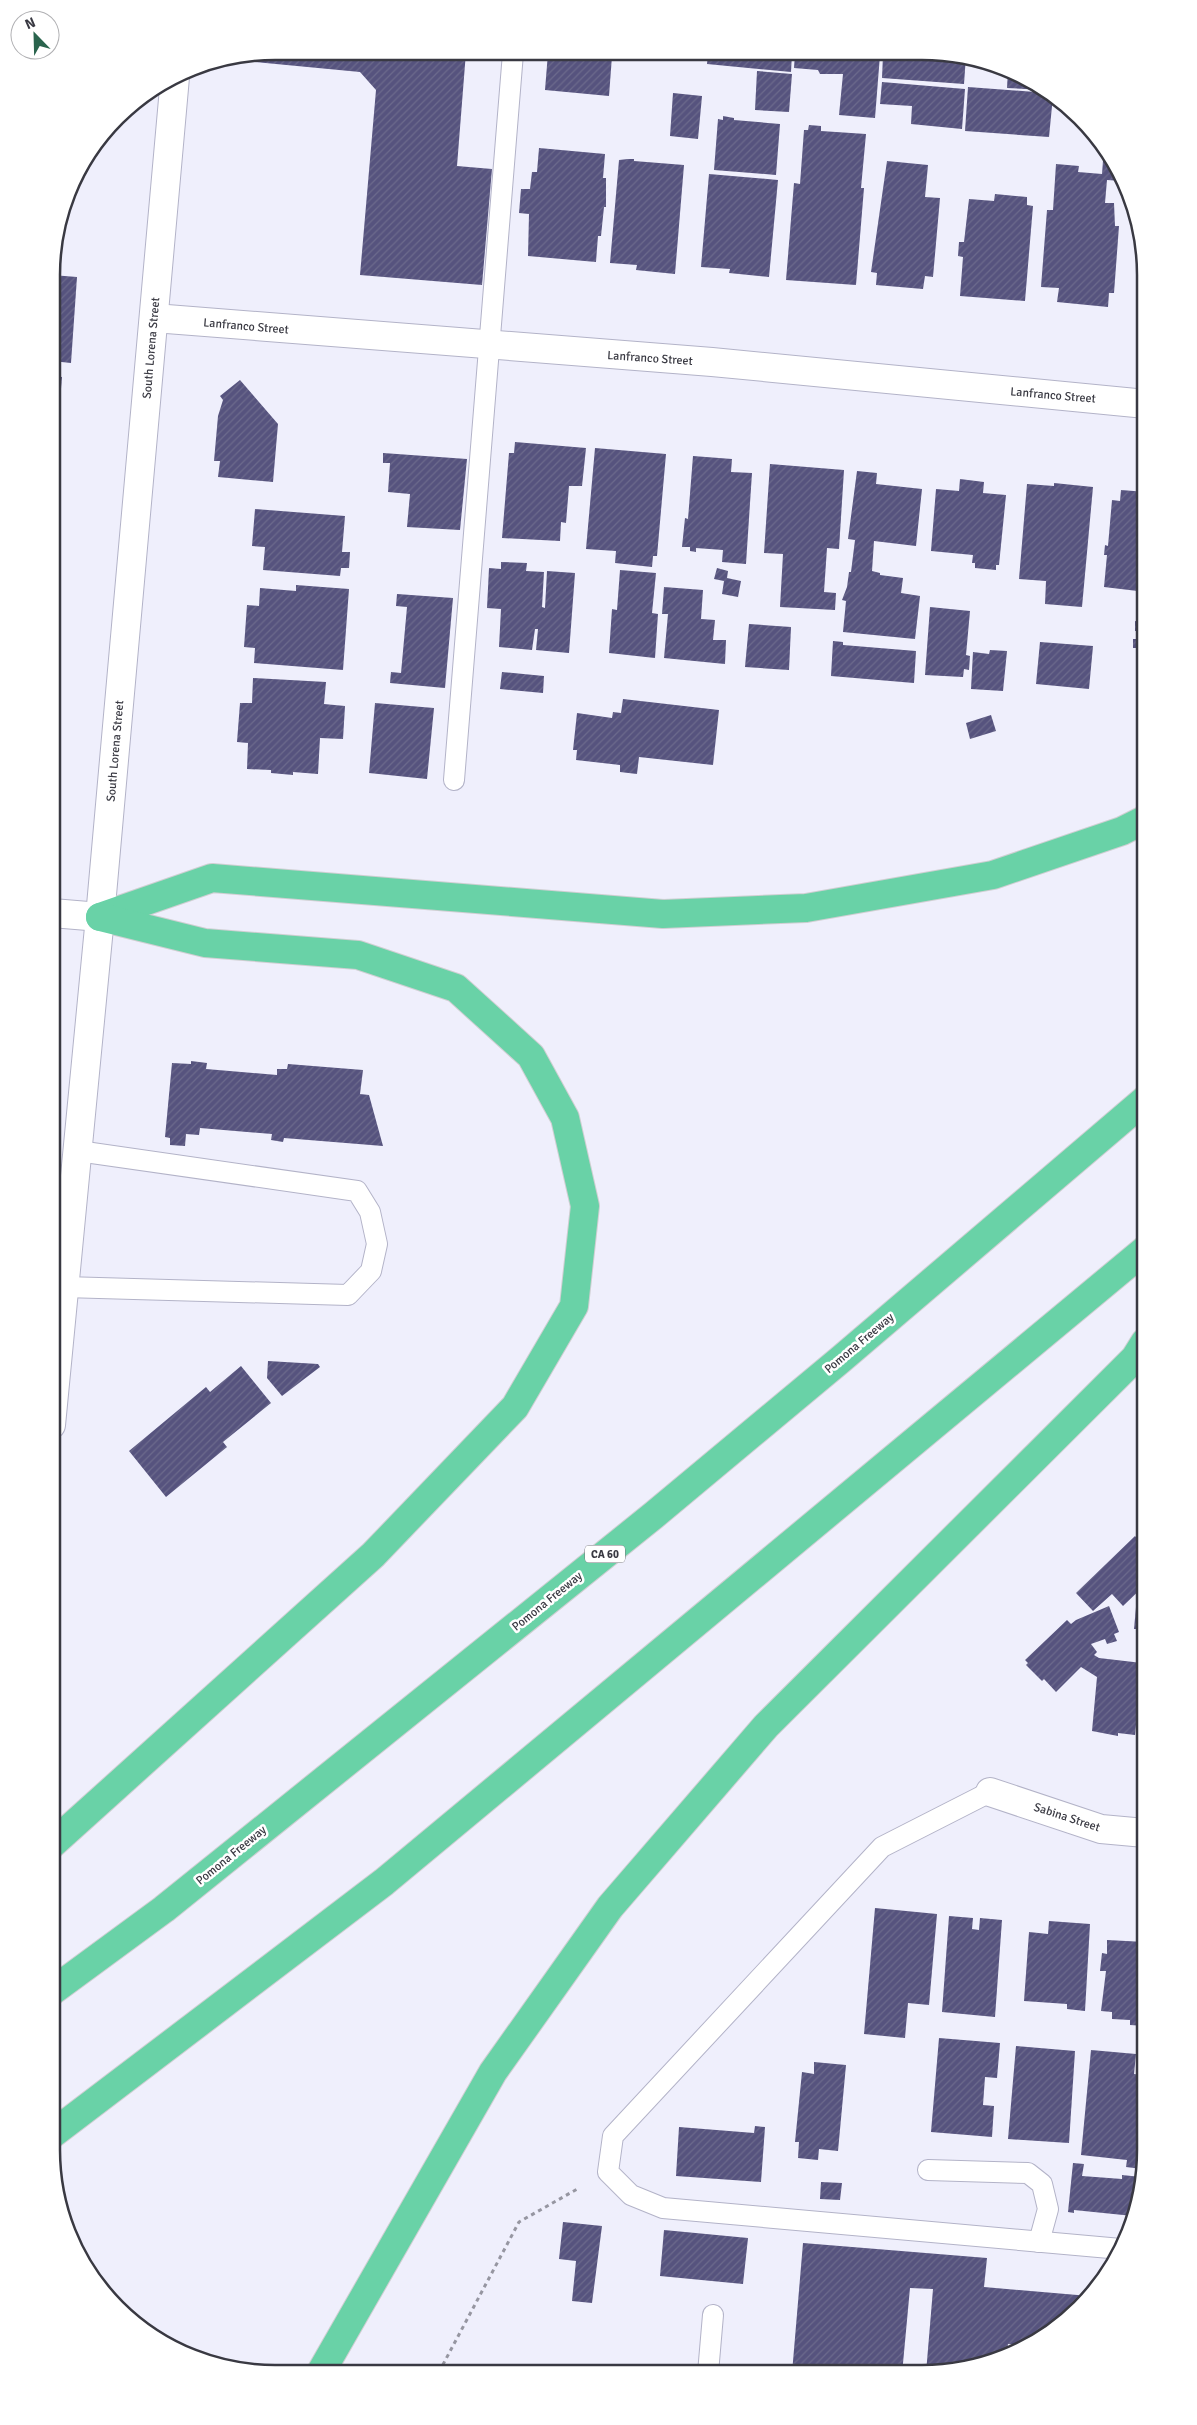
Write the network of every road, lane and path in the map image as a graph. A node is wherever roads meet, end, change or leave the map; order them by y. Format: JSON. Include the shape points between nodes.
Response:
{"nodes":[{"id":1,"x":512,"y":60,"type":"edge"},
{"id":2,"x":174,"y":85,"type":"edge"},
{"id":3,"x":154,"y":318,"type":"junction"},
{"id":4,"x":490,"y":346,"type":"junction"},
{"id":5,"x":1137,"y":403,"type":"edge"},
{"id":6,"x":454,"y":780,"type":"dead end"},
{"id":7,"x":1137,"y":824,"type":"edge"},
{"id":8,"x":60,"y":914,"type":"edge"},
{"id":9,"x":100,"y":917,"type":"junction"},
{"id":10,"x":1137,"y":1107,"type":"edge"},
{"id":11,"x":78,"y":1151,"type":"junction"},
{"id":12,"x":1137,"y":1256,"type":"edge"},
{"id":13,"x":64,"y":1287,"type":"junction"},
{"id":14,"x":60,"y":1319,"type":"edge"},
{"id":15,"x":1137,"y":1355,"type":"edge"},
{"id":16,"x":990,"y":1792,"type":"joint"},
{"id":17,"x":1137,"y":1832,"type":"edge"},
{"id":18,"x":60,"y":1837,"type":"edge"},
{"id":19,"x":60,"y":1985,"type":"edge"},
{"id":20,"x":60,"y":2128,"type":"edge"},
{"id":21,"x":928,"y":2170,"type":"dead end"},
{"id":22,"x":608,"y":2172,"type":"junction"},
{"id":23,"x":1039,"y":2242,"type":"junction"},
{"id":24,"x":1113,"y":2248,"type":"edge"},
{"id":25,"x":713,"y":2315,"type":"dead end"},
{"id":26,"x":325,"y":2365,"type":"edge"},
{"id":27,"x":443,"y":2365,"type":"edge"},
{"id":28,"x":709,"y":2365,"type":"edge"}],
"edges":[{"from":1,"to":4,"type":"lane"},
{"from":2,"to":3,"type":"main road","name":"South Lorena Street"},
{"from":3,"to":4,"type":"main road","name":"Lanfranco Street"},
{"from":3,"to":9,"type":"main road","name":"South Lorena Street"},
{"from":4,"to":5,"type":"main road","name":"Lanfranco Street","via":[[712,362]]},
{"from":4,"to":6,"type":"lane"},
{"from":7,"to":9,"type":"highway","via":[[993,875],[806,908],[663,914],[212,878]]},
{"from":8,"to":9,"type":"main road"},
{"from":9,"to":11,"type":"main road","name":"South Lorena Street"},
{"from":9,"to":18,"type":"highway","via":[[205,942],[358,955],[456,988],[531,1056],[565,1118],[585,1206],[574,1306],[515,1407],[374,1555]]},
{"from":10,"to":19,"type":"highway","name":"Pomona Freeway","number":"CA 60","via":[[646,1522],[164,1909]]},
{"from":11,"to":13,"type":"main road","name":"South Lorena Street"},
{"from":11,"to":13,"type":"lane","via":[[357,1191],[370,1212],[377,1244],[372,1271],[348,1295]]},
{"from":12,"to":20,"type":"highway","via":[[384,1882]]},
{"from":13,"to":14,"type":"main road","name":"South Lorena Street"},
{"from":15,"to":26,"type":"highway","via":[[766,1726],[610,1907],[492,2072]]},
{"from":16,"to":17,"type":"main road","name":"Sabina Street","via":[[1101,1829]]},
{"from":16,"to":22,"type":"lane","via":[[882,1847],[613,2136]]},
{"from":21,"to":23,"type":"lane","via":[[1028,2173],[1042,2184],[1048,2209]]},
{"from":22,"to":23,"type":"lane","via":[[631,2195],[663,2208]]},
{"from":22,"to":27,"type":"path","via":[[518,2222]]},
{"from":23,"to":24,"type":"lane"},
{"from":25,"to":28,"type":"lane"}]}
